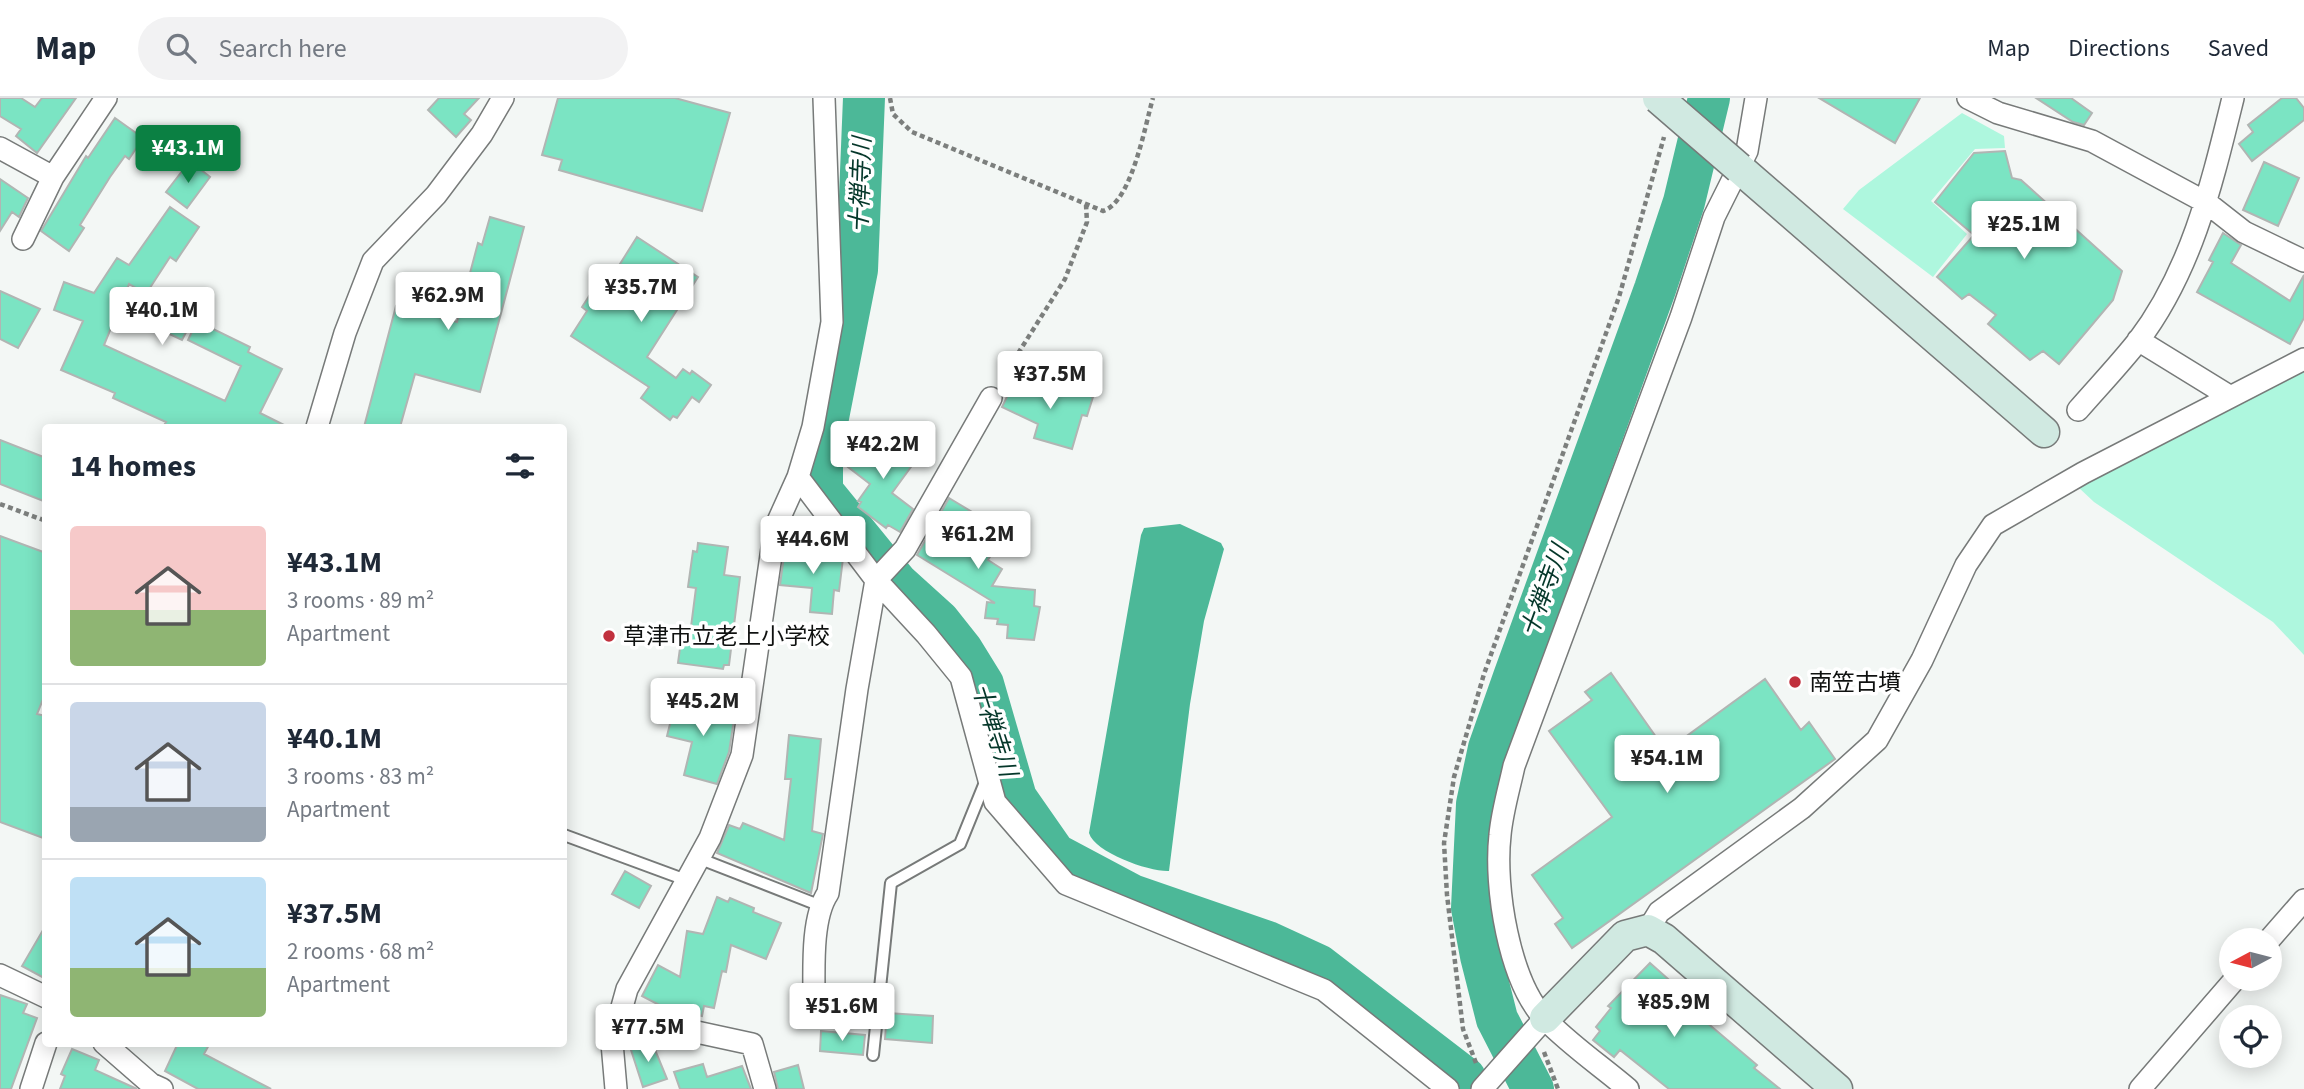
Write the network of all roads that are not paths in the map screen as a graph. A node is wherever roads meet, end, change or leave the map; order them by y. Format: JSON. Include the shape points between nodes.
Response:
{"nodes":[{"id":1,"x":106,"y":98,"type":"edge"},
{"id":2,"x":503,"y":98,"type":"edge"},
{"id":3,"x":824,"y":98,"type":"edge"},
{"id":4,"x":1658,"y":98,"type":"edge"},
{"id":5,"x":1756,"y":98,"type":"edge"},
{"id":6,"x":1968,"y":98,"type":"edge"},
{"id":7,"x":2233,"y":98,"type":"edge"},
{"id":8,"x":1996,"y":106,"type":"edge"},
{"id":9,"x":0,"y":148,"type":"edge"},
{"id":10,"x":1738,"y":167,"type":"junction"},
{"id":11,"x":53,"y":177,"type":"junction"},
{"id":12,"x":2207,"y":203,"type":"junction"},
{"id":13,"x":23,"y":239,"type":"dead end"},
{"id":14,"x":2304,"y":261,"type":"edge"},
{"id":15,"x":2138,"y":341,"type":"junction"},
{"id":16,"x":2304,"y":359,"type":"edge"},
{"id":17,"x":2229,"y":396,"type":"junction"},
{"id":18,"x":991,"y":398,"type":"road end"},
{"id":19,"x":2078,"y":410,"type":"dead end"},
{"id":20,"x":318,"y":424,"type":"edge"},
{"id":21,"x":2044,"y":432,"type":"dead end"},
{"id":22,"x":799,"y":477,"type":"junction"},
{"id":23,"x":884,"y":573,"type":"junction"},
{"id":24,"x":986,"y":780,"type":"junction"},
{"id":25,"x":567,"y":836,"type":"edge"},
{"id":26,"x":698,"y":858,"type":"junction"},
{"id":27,"x":686,"y":880,"type":"junction"},
{"id":28,"x":2304,"y":900,"type":"edge"},
{"id":29,"x":821,"y":906,"type":"junction"},
{"id":30,"x":2280,"y":928,"type":"edge"},
{"id":31,"x":1648,"y":930,"type":"junction"},
{"id":32,"x":0,"y":975,"type":"edge"},
{"id":33,"x":2225,"y":991,"type":"edge"},
{"id":34,"x":42,"y":995,"type":"edge"},
{"id":35,"x":618,"y":1015,"type":"junction"},
{"id":36,"x":814,"y":1016,"type":"dead end"},
{"id":37,"x":1535,"y":1029,"type":"junction"},
{"id":38,"x":45,"y":1047,"type":"edge"},
{"id":39,"x":109,"y":1047,"type":"edge"},
{"id":40,"x":873,"y":1055,"type":"dead end"},
{"id":41,"x":1486,"y":1084,"type":"edge"},
{"id":42,"x":154,"y":1087,"type":"edge"},
{"id":43,"x":31,"y":1089,"type":"edge"},
{"id":44,"x":616,"y":1089,"type":"edge"},
{"id":45,"x":765,"y":1089,"type":"edge"},
{"id":46,"x":1448,"y":1089,"type":"edge"},
{"id":47,"x":1628,"y":1089,"type":"edge"},
{"id":48,"x":1837,"y":1089,"type":"edge"},
{"id":49,"x":2140,"y":1089,"type":"edge"}],
"edges":[{"from":1,"to":11,"type":"street"},
{"from":2,"to":20,"type":"street","via":[[436,195],[373,261]]},
{"from":3,"to":22,"type":"street","via":[[832,322]]},
{"from":4,"to":10,"type":"street","bridge":true},
{"from":5,"to":10,"type":"street","via":[[1747,151]]},
{"from":6,"to":8,"type":"street"},
{"from":7,"to":12,"type":"street"},
{"from":8,"to":12,"type":"street","via":[[2092,141]]},
{"from":9,"to":11,"type":"street"},
{"from":10,"to":21,"type":"street"},
{"from":10,"to":37,"type":"street","via":[[1714,217],[1514,766],[1500,836],[1500,880],[1505,921]]},
{"from":11,"to":13,"type":"street"},
{"from":12,"to":14,"type":"street","via":[[2244,232]]},
{"from":12,"to":15,"type":"street","via":[[2169,292]]},
{"from":15,"to":17,"type":"street"},
{"from":15,"to":19,"type":"street"},
{"from":16,"to":17,"type":"street"},
{"from":17,"to":31,"type":"street","via":[[1993,525],[1966,565],[1922,660],[1877,740],[1802,808],[1659,912]]},
{"from":18,"to":23,"type":"street","via":[[905,549]]},
{"from":22,"to":23,"type":"street"},
{"from":22,"to":26,"type":"street","via":[[775,528],[742,755]]},
{"from":23,"to":24,"type":"street","via":[[961,677]]},
{"from":23,"to":29,"type":"street","via":[[857,689],[828,893]]},
{"from":24,"to":40,"type":"lane","via":[[960,844],[891,883]]},
{"from":24,"to":46,"type":"street","via":[[995,802],[1066,884],[1324,990]]},
{"from":25,"to":27,"type":"lane"},
{"from":26,"to":27,"type":"street"},
{"from":26,"to":29,"type":"lane"},
{"from":27,"to":35,"type":"street","via":[[637,967]]},
{"from":28,"to":30,"type":"street"},
{"from":29,"to":36,"type":"street"},
{"from":31,"to":37,"type":"street","via":[[1625,936]]},
{"from":31,"to":48,"type":"street"},
{"from":32,"to":34,"type":"street"},
{"from":33,"to":49,"type":"street"},
{"from":35,"to":44,"type":"street","via":[[612,1043]]},
{"from":35,"to":45,"type":"street","via":[[752,1044]]},
{"from":37,"to":41,"type":"street"},
{"from":37,"to":47,"type":"street"},
{"from":38,"to":43,"type":"street"},
{"from":39,"to":42,"type":"street"}]}
